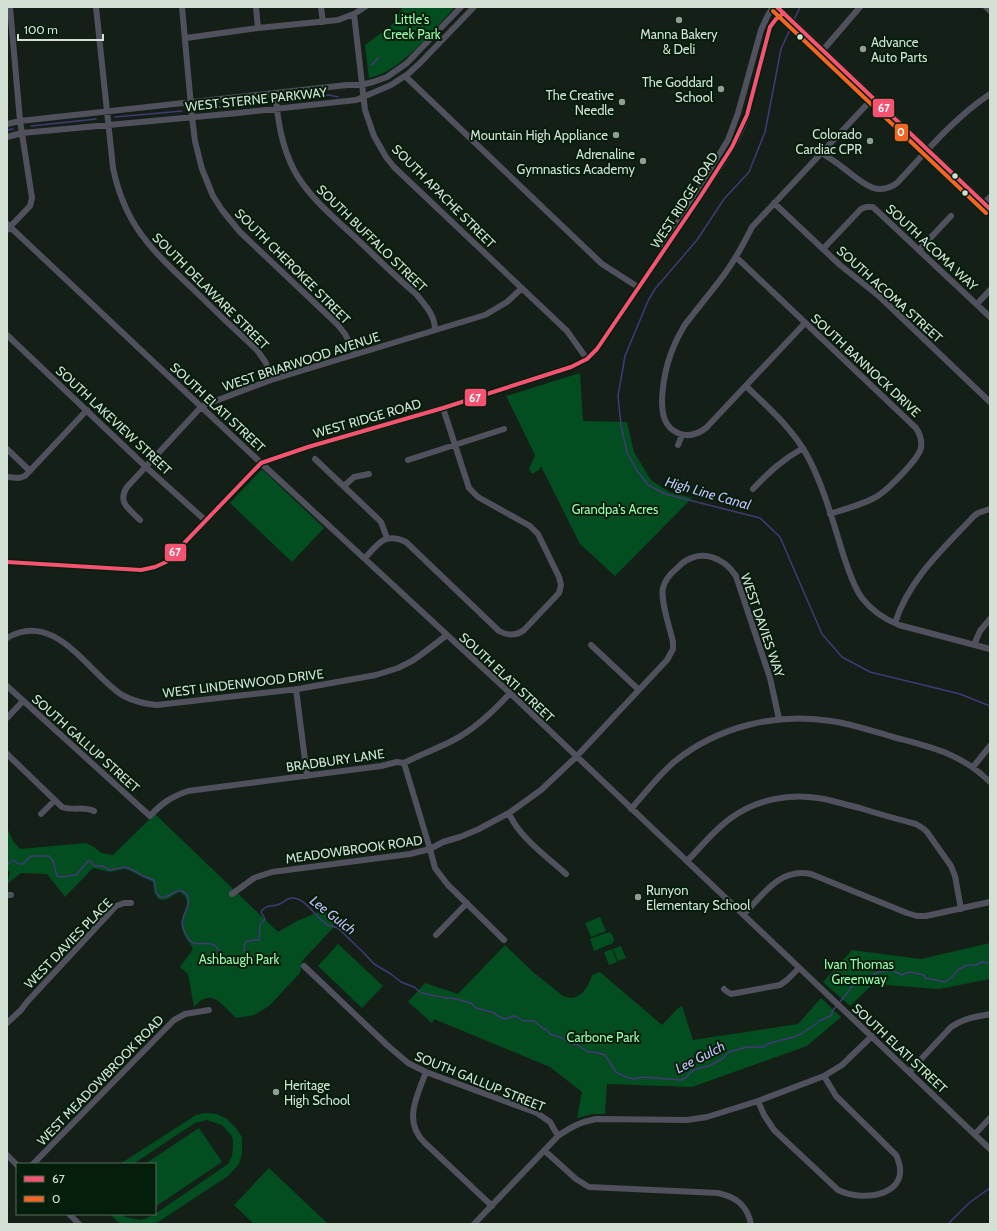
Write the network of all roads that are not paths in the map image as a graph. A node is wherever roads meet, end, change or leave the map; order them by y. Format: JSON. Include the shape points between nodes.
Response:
{"nodes":[{"id":1,"x":10,"y":7,"type":"edge"},
{"id":2,"x":96,"y":7,"type":"edge"},
{"id":3,"x":182,"y":7,"type":"edge"},
{"id":4,"x":256,"y":7,"type":"edge"},
{"id":5,"x":321,"y":7,"type":"edge"},
{"id":6,"x":365,"y":7,"type":"edge"},
{"id":7,"x":461,"y":7,"type":"edge"},
{"id":8,"x":474,"y":7,"type":"edge"},
{"id":9,"x":773,"y":7,"type":"edge"},
{"id":10,"x":777,"y":7,"type":"edge"},
{"id":11,"x":860,"y":7,"type":"edge"},
{"id":12,"x":986,"y":7,"type":"edge"},
{"id":13,"x":990,"y":10,"type":"edge"},
{"id":14,"x":784,"y":13,"type":"junction"},
{"id":15,"x":354,"y":14,"type":"junction"},
{"id":16,"x":322,"y":22,"type":"junction"},
{"id":17,"x":446,"y":22,"type":"junction"},
{"id":18,"x":258,"y":28,"type":"junction"},
{"id":19,"x":453,"y":29,"type":"junction"},
{"id":20,"x":186,"y":38,"type":"junction"},
{"id":21,"x":823,"y":50,"type":"junction"},
{"id":22,"x":405,"y":76,"type":"junction"},
{"id":23,"x":362,"y":85,"type":"junction"},
{"id":24,"x":275,"y":93,"type":"junction"},
{"id":25,"x":990,"y":94,"type":"edge"},
{"id":26,"x":364,"y":97,"type":"junction"},
{"id":27,"x":873,"y":98,"type":"junction"},
{"id":28,"x":191,"y":102,"type":"junction"},
{"id":29,"x":277,"y":108,"type":"junction"},
{"id":30,"x":107,"y":112,"type":"junction"},
{"id":31,"x":192,"y":117,"type":"junction"},
{"id":32,"x":20,"y":121,"type":"junction"},
{"id":33,"x":7,"y":124,"type":"edge"},
{"id":34,"x":108,"y":124,"type":"junction"},
{"id":35,"x":22,"y":133,"type":"junction"},
{"id":36,"x":7,"y":137,"type":"edge"},
{"id":37,"x":928,"y":150,"type":"junction"},
{"id":38,"x":822,"y":153,"type":"junction"},
{"id":39,"x":990,"y":197,"type":"edge"},
{"id":40,"x":774,"y":203,"type":"junction"},
{"id":41,"x":984,"y":203,"type":"junction"},
{"id":42,"x":990,"y":209,"type":"edge"},
{"id":43,"x":951,"y":216,"type":"dead end"},
{"id":44,"x":8,"y":227,"type":"edge"},
{"id":45,"x":823,"y":249,"type":"junction"},
{"id":46,"x":919,"y":250,"type":"junction"},
{"id":47,"x":736,"y":258,"type":"junction"},
{"id":48,"x":638,"y":287,"type":"junction"},
{"id":49,"x":522,"y":288,"type":"junction"},
{"id":50,"x":990,"y":290,"type":"edge"},
{"id":51,"x":977,"y":304,"type":"junction"},
{"id":52,"x":990,"y":317,"type":"edge"},
{"id":53,"x":805,"y":323,"type":"junction"},
{"id":54,"x":435,"y":330,"type":"junction"},
{"id":55,"x":7,"y":335,"type":"edge"},
{"id":56,"x":355,"y":354,"type":"junction"},
{"id":57,"x":587,"y":359,"type":"junction"},
{"id":58,"x":271,"y":380,"type":"junction"},
{"id":59,"x":746,"y":386,"type":"junction"},
{"id":60,"x":990,"y":402,"type":"edge"},
{"id":61,"x":202,"y":406,"type":"junction"},
{"id":62,"x":443,"y":408,"type":"junction"},
{"id":63,"x":87,"y":410,"type":"junction"},
{"id":64,"x":504,"y":429,"type":"dead end"},
{"id":65,"x":682,"y":435,"type":"junction"},
{"id":66,"x":455,"y":444,"type":"junction"},
{"id":67,"x":678,"y":445,"type":"dead end"},
{"id":68,"x":803,"y":448,"type":"junction"},
{"id":69,"x":7,"y":449,"type":"edge"},
{"id":70,"x":315,"y":459,"type":"dead end"},
{"id":71,"x":408,"y":460,"type":"dead end"},
{"id":72,"x":261,"y":463,"type":"junction"},
{"id":73,"x":146,"y":467,"type":"junction"},
{"id":74,"x":30,"y":471,"type":"junction"},
{"id":75,"x":368,"y":474,"type":"dead end"},
{"id":76,"x":7,"y":477,"type":"edge"},
{"id":77,"x":344,"y":486,"type":"junction"},
{"id":78,"x":753,"y":489,"type":"dead end"},
{"id":79,"x":990,"y":509,"type":"edge"},
{"id":80,"x":830,"y":514,"type":"junction"},
{"id":81,"x":140,"y":520,"type":"dead end"},
{"id":82,"x":206,"y":521,"type":"junction"},
{"id":83,"x":387,"y":538,"type":"junction"},
{"id":84,"x":365,"y":558,"type":"junction"},
{"id":85,"x":7,"y":562,"type":"edge"},
{"id":86,"x":990,"y":619,"type":"edge"},
{"id":87,"x":895,"y":623,"type":"junction"},
{"id":88,"x":447,"y":635,"type":"junction"},
{"id":89,"x":7,"y":638,"type":"edge"},
{"id":90,"x":591,"y":645,"type":"dead end"},
{"id":91,"x":974,"y":645,"type":"junction"},
{"id":92,"x":990,"y":649,"type":"edge"},
{"id":93,"x":7,"y":686,"type":"edge"},
{"id":94,"x":296,"y":689,"type":"junction"},
{"id":95,"x":639,"y":690,"type":"junction"},
{"id":96,"x":510,"y":693,"type":"junction"},
{"id":97,"x":23,"y":701,"type":"junction"},
{"id":98,"x":7,"y":718,"type":"edge"},
{"id":99,"x":779,"y":719,"type":"junction"},
{"id":100,"x":990,"y":746,"type":"edge"},
{"id":101,"x":7,"y":754,"type":"edge"},
{"id":102,"x":576,"y":757,"type":"junction"},
{"id":103,"x":404,"y":763,"type":"junction"},
{"id":104,"x":973,"y":767,"type":"junction"},
{"id":105,"x":307,"y":776,"type":"junction"},
{"id":106,"x":990,"y":782,"type":"edge"},
{"id":107,"x":54,"y":801,"type":"junction"},
{"id":108,"x":631,"y":809,"type":"junction"},
{"id":109,"x":94,"y":811,"type":"dead end"},
{"id":110,"x":509,"y":813,"type":"junction"},
{"id":111,"x":41,"y":814,"type":"dead end"},
{"id":112,"x":150,"y":816,"type":"joint"},
{"id":113,"x":430,"y":849,"type":"junction"},
{"id":114,"x":687,"y":861,"type":"junction"},
{"id":115,"x":566,"y":874,"type":"dead end"},
{"id":116,"x":232,"y":894,"type":"dead end"},
{"id":117,"x":131,"y":902,"type":"dead end"},
{"id":118,"x":990,"y":902,"type":"edge"},
{"id":119,"x":467,"y":903,"type":"junction"},
{"id":120,"x":961,"y":908,"type":"junction"},
{"id":121,"x":744,"y":914,"type":"junction"},
{"id":122,"x":436,"y":935,"type":"dead end"},
{"id":123,"x":504,"y":940,"type":"dead end"},
{"id":124,"x":304,"y":966,"type":"dead end"},
{"id":125,"x":799,"y":968,"type":"junction"},
{"id":126,"x":724,"y":988,"type":"dead end"},
{"id":127,"x":209,"y":1010,"type":"dead end"},
{"id":128,"x":990,"y":1014,"type":"edge"},
{"id":129,"x":7,"y":1023,"type":"edge"},
{"id":130,"x":872,"y":1036,"type":"junction"},
{"id":131,"x":426,"y":1072,"type":"junction"},
{"id":132,"x":909,"y":1072,"type":"junction"},
{"id":133,"x":824,"y":1076,"type":"junction"},
{"id":134,"x":758,"y":1101,"type":"junction"},
{"id":135,"x":990,"y":1118,"type":"edge"},
{"id":136,"x":974,"y":1134,"type":"junction"},
{"id":137,"x":558,"y":1136,"type":"junction"},
{"id":138,"x":990,"y":1149,"type":"edge"},
{"id":139,"x":545,"y":1150,"type":"junction"},
{"id":140,"x":7,"y":1155,"type":"edge"},
{"id":141,"x":34,"y":1163,"type":"edge"},
{"id":142,"x":16,"y":1164,"type":"edge"},
{"id":143,"x":492,"y":1206,"type":"junction"},
{"id":144,"x":70,"y":1215,"type":"edge"},
{"id":145,"x":79,"y":1224,"type":"edge"},
{"id":146,"x":474,"y":1224,"type":"edge"},
{"id":147,"x":751,"y":1224,"type":"edge"}],
"edges":[{"from":1,"to":32,"type":"street"},
{"from":2,"to":30,"type":"street","name":"SOUTH DELAWARE STREET"},
{"from":3,"to":20,"type":"street","name":"SOUTH CHEROKEE STREET"},
{"from":4,"to":18,"type":"street"},
{"from":5,"to":16,"type":"street"},
{"from":6,"to":15,"type":"street"},
{"from":7,"to":17,"type":"street","name":"WEST STERNE PARKWAY"},
{"from":8,"to":19,"type":"street","name":"WEST STERNE PARKWAY"},
{"from":9,"to":48,"type":"street","name":"WEST RIDGE ROAD","via":[[761,30],[728,140]]},
{"from":10,"to":14,"type":"main road"},
{"from":11,"to":21,"type":"street"},
{"from":12,"to":13,"type":"street"},
{"from":14,"to":21,"type":"main road"},
{"from":14,"to":48,"type":"street","name":"WEST RIDGE ROAD","via":[[768,31],[743,127],[735,143]]},
{"from":15,"to":16,"type":"street"},
{"from":15,"to":23,"type":"street","name":"SOUTH APACHE STREET"},
{"from":16,"to":18,"type":"street"},
{"from":17,"to":19,"type":"street"},
{"from":17,"to":23,"type":"street","name":"WEST STERNE PARKWAY","via":[[407,64],[387,77]]},
{"from":18,"to":20,"type":"street"},
{"from":19,"to":22,"type":"street","name":"WEST STERNE PARKWAY"},
{"from":20,"to":28,"type":"street","name":"SOUTH CHEROKEE STREET"},
{"from":21,"to":27,"type":"main road"},
{"from":22,"to":26,"type":"street","name":"WEST STERNE PARKWAY"},
{"from":22,"to":48,"type":"street","via":[[602,264]]},
{"from":23,"to":24,"type":"street","name":"WEST STERNE PARKWAY"},
{"from":23,"to":26,"type":"street","name":"SOUTH APACHE STREET"},
{"from":24,"to":28,"type":"street","name":"WEST STERNE PARKWAY"},
{"from":24,"to":29,"type":"street","name":"SOUTH BUFFALO STREET"},
{"from":25,"to":37,"type":"street","via":[[957,120]]},
{"from":26,"to":29,"type":"street","name":"WEST STERNE PARKWAY"},
{"from":26,"to":49,"type":"street","name":"SOUTH APACHE STREET","via":[[368,122],[386,157]]},
{"from":27,"to":37,"type":"main road"},
{"from":27,"to":38,"type":"street"},
{"from":28,"to":30,"type":"street","name":"WEST STERNE PARKWAY"},
{"from":28,"to":31,"type":"street","name":"SOUTH CHEROKEE STREET"},
{"from":29,"to":31,"type":"street","name":"WEST STERNE PARKWAY"},
{"from":29,"to":54,"type":"street","name":"SOUTH BUFFALO STREET","via":[[283,142],[294,169],[305,186],[320,204],[416,294],[431,313]]},
{"from":30,"to":32,"type":"street","name":"WEST STERNE PARKWAY"},
{"from":30,"to":34,"type":"street","name":"SOUTH DELAWARE STREET"},
{"from":31,"to":34,"type":"street","name":"WEST STERNE PARKWAY"},
{"from":31,"to":56,"type":"street","name":"SOUTH CHEROKEE STREET","via":[[202,169],[222,210],[240,232],[337,324]]},
{"from":32,"to":33,"type":"street","name":"WEST STERNE PARKWAY"},
{"from":32,"to":35,"type":"street"},
{"from":34,"to":35,"type":"street","name":"WEST STERNE PARKWAY"},
{"from":34,"to":58,"type":"street","name":"SOUTH DELAWARE STREET","via":[[115,179],[125,208],[136,228],[157,255],[257,350],[266,363]]},
{"from":35,"to":36,"type":"street","name":"WEST STERNE PARKWAY"},
{"from":35,"to":44,"type":"street","via":[[32,198],[30,206]]},
{"from":37,"to":38,"type":"street","via":[[893,186],[883,189],[867,186]]},
{"from":37,"to":41,"type":"main road"},
{"from":38,"to":40,"type":"street"},
{"from":39,"to":41,"type":"street"},
{"from":40,"to":45,"type":"street","name":"SOUTH ACOMA STREET"},
{"from":40,"to":47,"type":"street","via":[[752,227]]},
{"from":41,"to":42,"type":"main road"},
{"from":43,"to":46,"type":"street"},
{"from":44,"to":61,"type":"street","name":"SOUTH ELATI STREET"},
{"from":45,"to":46,"type":"street","name":"SOUTH ACOMA WAY","via":[[861,208],[870,206]]},
{"from":45,"to":60,"type":"street","name":"SOUTH ACOMA STREET","via":[[880,297]]},
{"from":46,"to":51,"type":"street","name":"SOUTH ACOMA WAY"},
{"from":47,"to":53,"type":"street","name":"SOUTH BANNOCK DRIVE"},
{"from":47,"to":65,"type":"street","via":[[684,327],[668,362],[662,392],[663,418],[669,427]]},
{"from":48,"to":57,"type":"street","name":"WEST RIDGE ROAD","via":[[597,349]]},
{"from":49,"to":54,"type":"street","name":"WEST BRIARWOOD AVENUE","via":[[507,302],[485,315]]},
{"from":49,"to":57,"type":"street","name":"SOUTH APACHE STREET","via":[[567,331]]},
{"from":50,"to":51,"type":"street"},
{"from":51,"to":52,"type":"street","name":"SOUTH ACOMA WAY"},
{"from":53,"to":59,"type":"street"},
{"from":53,"to":80,"type":"street","name":"SOUTH BANNOCK DRIVE","via":[[916,428],[921,438],[918,454],[887,489],[870,500]]},
{"from":54,"to":56,"type":"street","name":"WEST BRIARWOOD AVENUE"},
{"from":55,"to":63,"type":"street","name":"SOUTH LAKEVIEW STREET"},
{"from":56,"to":58,"type":"street","name":"WEST BRIARWOOD AVENUE"},
{"from":57,"to":62,"type":"street","name":"WEST RIDGE ROAD","via":[[571,367]]},
{"from":58,"to":61,"type":"street","name":"WEST BRIARWOOD AVENUE"},
{"from":59,"to":65,"type":"street","via":[[706,428],[695,434]]},
{"from":59,"to":68,"type":"street","via":[[786,426]]},
{"from":61,"to":72,"type":"street","name":"SOUTH ELATI STREET"},
{"from":61,"to":73,"type":"street","name":"WEST BRIARWOOD AVENUE"},
{"from":62,"to":66,"type":"street"},
{"from":62,"to":72,"type":"street","name":"WEST RIDGE ROAD"},
{"from":63,"to":73,"type":"street","name":"SOUTH LAKEVIEW STREET"},
{"from":63,"to":74,"type":"street"},
{"from":64,"to":66,"type":"street"},
{"from":65,"to":67,"type":"street"},
{"from":66,"to":71,"type":"street"},
{"from":66,"to":83,"type":"street","via":[[472,492],[530,526],[538,534],[561,582],[556,597],[522,632],[506,634],[406,542]]},
{"from":68,"to":78,"type":"street","via":[[776,466]]},
{"from":68,"to":80,"type":"street"},
{"from":69,"to":74,"type":"street"},
{"from":70,"to":77,"type":"street"},
{"from":72,"to":82,"type":"street","name":"WEST RIDGE ROAD"},
{"from":72,"to":84,"type":"street","name":"SOUTH ELATI STREET"},
{"from":73,"to":81,"type":"street","name":"WEST BRIARWOOD AVENUE","via":[[123,493],[125,504]]},
{"from":73,"to":82,"type":"street","name":"SOUTH LAKEVIEW STREET"},
{"from":74,"to":76,"type":"street","via":[[23,477]]},
{"from":75,"to":77,"type":"street","via":[[350,480]]},
{"from":77,"to":83,"type":"street","via":[[381,522]]},
{"from":79,"to":87,"type":"street","via":[[974,516],[926,568],[911,588]]},
{"from":80,"to":87,"type":"street","via":[[858,592],[876,613]]},
{"from":82,"to":85,"type":"street","name":"WEST RIDGE ROAD","via":[[166,562],[141,570]]},
{"from":83,"to":84,"type":"street"},
{"from":84,"to":88,"type":"street","name":"SOUTH ELATI STREET"},
{"from":86,"to":91,"type":"street","via":[[980,631]]},
{"from":87,"to":91,"type":"street"},
{"from":88,"to":94,"type":"street","name":"WEST LINDENWOOD DRIVE","via":[[412,661],[391,670]]},
{"from":88,"to":96,"type":"street","name":"SOUTH ELATI STREET"},
{"from":89,"to":94,"type":"street","name":"WEST LINDENWOOD DRIVE","via":[[27,631],[42,632],[56,637],[117,691],[146,704],[172,704]]},
{"from":90,"to":95,"type":"street"},
{"from":91,"to":92,"type":"street"},
{"from":93,"to":97,"type":"street","name":"SOUTH GALLUP STREET"},
{"from":94,"to":105,"type":"street"},
{"from":95,"to":99,"type":"street","name":"WEST DAVIES WAY","via":[[667,660],[673,649],[663,599],[665,582],[670,574],[686,561],[709,556],[728,565],[736,576],[770,678]]},
{"from":95,"to":102,"type":"street","name":"WEST DAVIES WAY"},
{"from":96,"to":102,"type":"street","name":"SOUTH ELATI STREET"},
{"from":96,"to":103,"type":"street","name":"BRADBURY LANE","via":[[493,711],[465,733]]},
{"from":97,"to":98,"type":"street"},
{"from":97,"to":112,"type":"street","name":"SOUTH GALLUP STREET"},
{"from":99,"to":104,"type":"street","via":[[810,718],[844,723],[938,749]]},
{"from":99,"to":108,"type":"street","via":[[735,729],[694,748],[662,774]]},
{"from":100,"to":104,"type":"street"},
{"from":101,"to":107,"type":"street"},
{"from":102,"to":108,"type":"street","name":"SOUTH ELATI STREET"},
{"from":102,"to":110,"type":"street","name":"MEADOWBROOK ROAD","via":[[541,790]]},
{"from":103,"to":105,"type":"street","name":"BRADBURY LANE"},
{"from":103,"to":113,"type":"street"},
{"from":104,"to":106,"type":"street"},
{"from":105,"to":112,"type":"street","name":"BRADBURY LANE","via":[[188,791],[172,797]]},
{"from":107,"to":109,"type":"street","via":[[66,809],[87,808]]},
{"from":107,"to":111,"type":"street"},
{"from":108,"to":114,"type":"street","name":"SOUTH ELATI STREET"},
{"from":110,"to":113,"type":"street","name":"MEADOWBROOK ROAD","via":[[479,829]]},
{"from":110,"to":115,"type":"street","via":[[523,835]]},
{"from":113,"to":116,"type":"street","name":"MEADOWBROOK ROAD","via":[[410,854],[272,872],[254,878]]},
{"from":113,"to":119,"type":"street","via":[[435,868]]},
{"from":114,"to":120,"type":"street","via":[[720,827],[753,806],[787,797],[818,798],[916,824],[924,829],[953,871]]},
{"from":114,"to":121,"type":"street","name":"SOUTH ELATI STREET"},
{"from":117,"to":129,"type":"street","name":"WEST DAVIES PLACE","via":[[116,906]]},
{"from":118,"to":120,"type":"street"},
{"from":119,"to":122,"type":"street"},
{"from":119,"to":123,"type":"street"},
{"from":120,"to":121,"type":"street","via":[[917,916],[811,874],[799,873],[778,880]]},
{"from":121,"to":125,"type":"street","name":"SOUTH ELATI STREET"},
{"from":124,"to":131,"type":"street","name":"SOUTH GALLUP STREET","via":[[403,1060]]},
{"from":125,"to":126,"type":"street","via":[[784,983],[775,986],[731,994]]},
{"from":125,"to":130,"type":"street","name":"SOUTH ELATI STREET"},
{"from":127,"to":141,"type":"street","name":"WEST MEADOWBROOK ROAD","via":[[185,1014],[174,1020]]},
{"from":128,"to":132,"type":"street","via":[[964,1019],[951,1027]]},
{"from":130,"to":132,"type":"street","name":"SOUTH ELATI STREET"},
{"from":130,"to":133,"type":"street","via":[[842,1065]]},
{"from":131,"to":137,"type":"street","name":"SOUTH GALLUP STREET","via":[[537,1113],[550,1122]]},
{"from":131,"to":143,"type":"street","via":[[414,1104],[413,1122],[416,1132]]},
{"from":132,"to":136,"type":"street","name":"SOUTH ELATI STREET"},
{"from":133,"to":134,"type":"street"},
{"from":133,"to":134,"type":"street","via":[[836,1096],[896,1155],[900,1176],[888,1191],[876,1195],[854,1195],[838,1190],[774,1130]]},
{"from":134,"to":137,"type":"street","via":[[699,1119],[584,1121]]},
{"from":135,"to":136,"type":"street"},
{"from":136,"to":138,"type":"street","name":"SOUTH ELATI STREET"},
{"from":137,"to":139,"type":"street"},
{"from":139,"to":143,"type":"street"},
{"from":139,"to":147,"type":"street","via":[[576,1179],[589,1187],[718,1192],[735,1198],[743,1206]]},
{"from":140,"to":142,"type":"street"},
{"from":143,"to":146,"type":"street"},
{"from":144,"to":145,"type":"street"}]}
